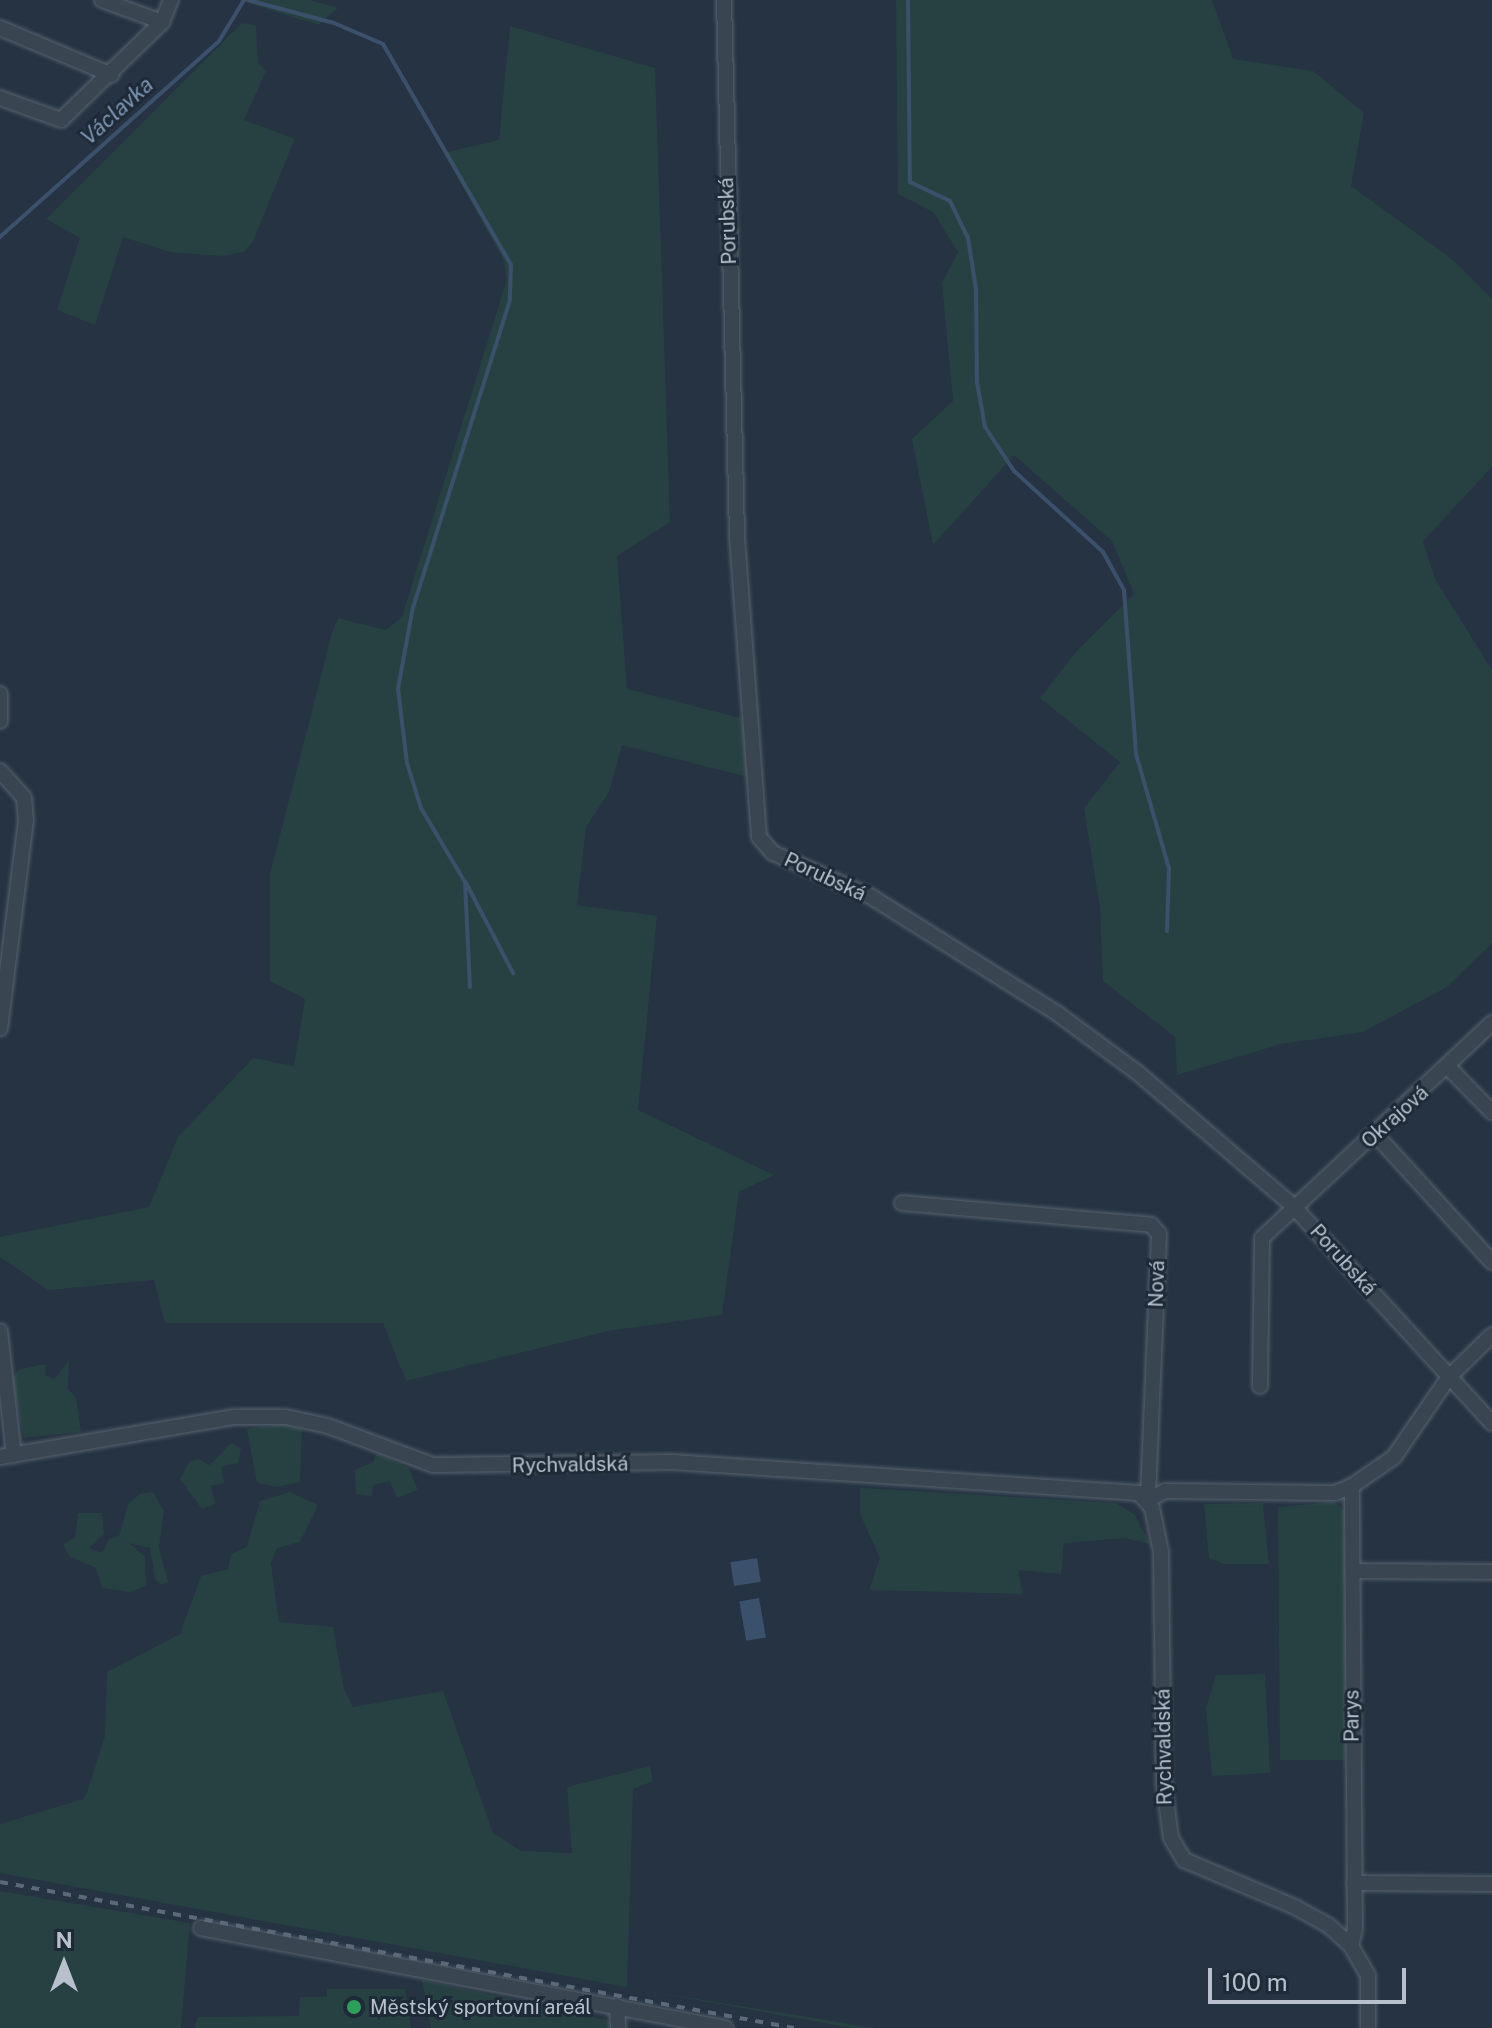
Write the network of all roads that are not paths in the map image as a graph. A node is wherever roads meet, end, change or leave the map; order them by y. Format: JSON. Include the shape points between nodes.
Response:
{"nodes":[{"id":1,"x":102,"y":0,"type":"edge"},
{"id":2,"x":171,"y":0,"type":"edge"},
{"id":3,"x":724,"y":0,"type":"edge"},
{"id":4,"x":162,"y":22,"type":"junction"},
{"id":5,"x":0,"y":28,"type":"edge"},
{"id":6,"x":112,"y":75,"type":"junction"},
{"id":7,"x":0,"y":98,"type":"edge"},
{"id":8,"x":0,"y":694,"type":"edge"},
{"id":9,"x":0,"y":721,"type":"edge"},
{"id":10,"x":0,"y":771,"type":"edge"},
{"id":11,"x":1492,"y":1023,"type":"edge"},
{"id":12,"x":0,"y":1028,"type":"edge"},
{"id":13,"x":1449,"y":1068,"type":"junction"},
{"id":14,"x":1492,"y":1112,"type":"edge"},
{"id":15,"x":1376,"y":1135,"type":"junction"},
{"id":16,"x":902,"y":1203,"type":"dead end"},
{"id":17,"x":1293,"y":1206,"type":"junction"},
{"id":18,"x":1492,"y":1262,"type":"edge"},
{"id":19,"x":0,"y":1331,"type":"edge"},
{"id":20,"x":1492,"y":1335,"type":"edge"},
{"id":21,"x":1449,"y":1377,"type":"junction"},
{"id":22,"x":1260,"y":1386,"type":"dead end"},
{"id":23,"x":1492,"y":1423,"type":"edge"},
{"id":24,"x":7,"y":1456,"type":"edge"},
{"id":25,"x":1352,"y":1486,"type":"junction"},
{"id":26,"x":1148,"y":1500,"type":"junction"},
{"id":27,"x":1353,"y":1571,"type":"junction"},
{"id":28,"x":1492,"y":1572,"type":"edge"},
{"id":29,"x":1354,"y":1883,"type":"junction"},
{"id":30,"x":1492,"y":1884,"type":"edge"},
{"id":31,"x":201,"y":1928,"type":"dead end"},
{"id":32,"x":1351,"y":1946,"type":"junction"},
{"id":33,"x":617,"y":2006,"type":"junction"},
{"id":34,"x":618,"y":2028,"type":"edge"},
{"id":35,"x":726,"y":2028,"type":"edge"},
{"id":36,"x":1368,"y":2028,"type":"edge"}],
"edges":[{"from":1,"to":4,"type":"street"},
{"from":2,"to":4,"type":"street"},
{"from":3,"to":17,"type":"street","name":"Porubská","via":[[737,537],[759,837],[773,853],[870,896],[1058,1014],[1138,1073]]},
{"from":4,"to":6,"type":"street"},
{"from":5,"to":6,"type":"street"},
{"from":6,"to":7,"type":"street","via":[[61,120]]},
{"from":8,"to":9,"type":"street"},
{"from":10,"to":12,"type":"street","via":[[24,798],[26,820]]},
{"from":11,"to":13,"type":"street","name":"Okrajová"},
{"from":13,"to":14,"type":"street"},
{"from":13,"to":15,"type":"street","name":"Okrajová"},
{"from":15,"to":17,"type":"street","name":"Okrajová"},
{"from":15,"to":18,"type":"street"},
{"from":16,"to":26,"type":"street","name":"Nová","via":[[1151,1225],[1159,1234]]},
{"from":17,"to":21,"type":"street","name":"Porubská"},
{"from":17,"to":22,"type":"street","via":[[1262,1238]]},
{"from":19,"to":24,"type":"street"},
{"from":20,"to":21,"type":"street"},
{"from":21,"to":23,"type":"street","name":"Porubská"},
{"from":21,"to":25,"type":"street","via":[[1413,1436],[1394,1457]]},
{"from":24,"to":26,"type":"street","name":"Rychvaldská","via":[[235,1417],[286,1417],[328,1426],[433,1465],[672,1462],[1129,1489]]},
{"from":25,"to":26,"type":"street","via":[[1335,1493],[1165,1491]]},
{"from":25,"to":27,"type":"street","name":"Parys"},
{"from":26,"to":32,"type":"street","name":"Rychvaldská","via":[[1161,1552],[1164,1785],[1171,1838],[1184,1860],[1295,1907],[1328,1925]]},
{"from":27,"to":28,"type":"street"},
{"from":27,"to":29,"type":"street","name":"Parys"},
{"from":29,"to":30,"type":"street"},
{"from":29,"to":32,"type":"street","name":"Parys"},
{"from":31,"to":33,"type":"street"},
{"from":32,"to":36,"type":"street","name":"Rychvaldská","via":[[1368,1976]]},
{"from":33,"to":34,"type":"street"},
{"from":33,"to":35,"type":"street"}]}
